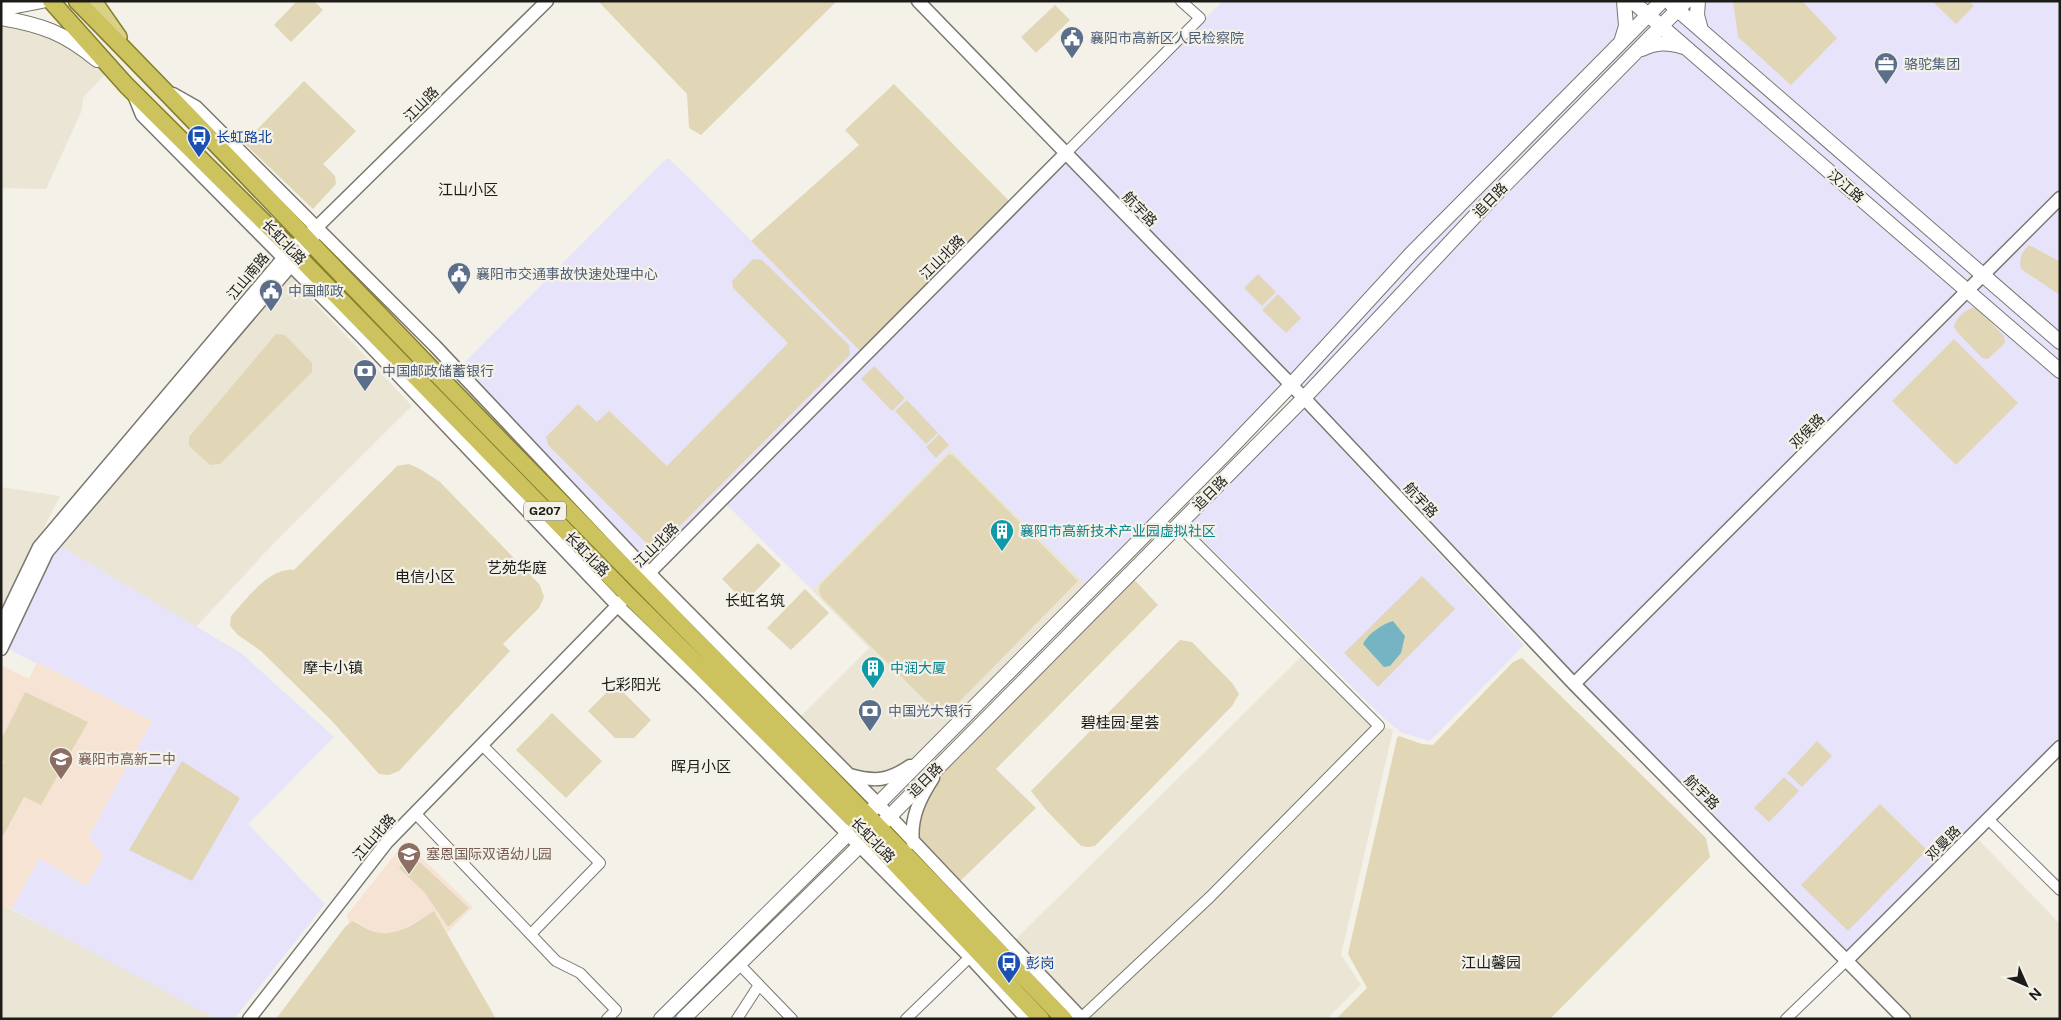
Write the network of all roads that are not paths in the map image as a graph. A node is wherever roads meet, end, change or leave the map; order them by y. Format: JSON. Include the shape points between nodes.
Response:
{"nodes":[{"id":1,"x":42,"y":1,"type":"edge"},
{"id":2,"x":51,"y":1,"type":"edge"},
{"id":3,"x":77,"y":1,"type":"edge"},
{"id":4,"x":94,"y":1,"type":"edge"},
{"id":5,"x":546,"y":1,"type":"edge"},
{"id":6,"x":918,"y":1,"type":"edge"},
{"id":7,"x":1624,"y":1,"type":"edge"},
{"id":8,"x":1632,"y":1,"type":"edge"},
{"id":9,"x":1662,"y":1,"type":"edge"},
{"id":10,"x":1698,"y":1,"type":"edge"},
{"id":11,"x":1187,"y":3,"type":"edge"},
{"id":12,"x":1677,"y":4,"type":"edge"},
{"id":13,"x":1,"y":9,"type":"edge"},
{"id":14,"x":1648,"y":15,"type":"junction"},
{"id":15,"x":1,"y":18,"type":"edge"},
{"id":16,"x":1661,"y":26,"type":"junction"},
{"id":17,"x":1701,"y":30,"type":"junction"},
{"id":18,"x":1622,"y":41,"type":"junction"},
{"id":19,"x":1685,"y":47,"type":"junction"},
{"id":20,"x":1637,"y":51,"type":"junction"},
{"id":21,"x":139,"y":64,"type":"junction"},
{"id":22,"x":129,"y":87,"type":"junction"},
{"id":23,"x":1065,"y":154,"type":"junction"},
{"id":24,"x":2060,"y":198,"type":"edge"},
{"id":25,"x":310,"y":237,"type":"junction"},
{"id":26,"x":290,"y":257,"type":"junction"},
{"id":27,"x":1983,"y":276,"type":"junction"},
{"id":28,"x":1967,"y":292,"type":"junction"},
{"id":29,"x":2060,"y":342,"type":"edge"},
{"id":30,"x":2060,"y":371,"type":"edge"},
{"id":31,"x":1291,"y":385,"type":"junction"},
{"id":32,"x":1304,"y":398,"type":"junction"},
{"id":33,"x":1178,"y":525,"type":"junction"},
{"id":34,"x":644,"y":578,"type":"junction"},
{"id":35,"x":623,"y":600,"type":"junction"},
{"id":36,"x":1,"y":626,"type":"edge"},
{"id":37,"x":1,"y":649,"type":"edge"},
{"id":38,"x":1574,"y":684,"type":"junction"},
{"id":39,"x":482,"y":745,"type":"junction"},
{"id":40,"x":2060,"y":747,"type":"edge"},
{"id":41,"x":928,"y":753,"type":"junction"},
{"id":42,"x":943,"y":762,"type":"junction"},
{"id":43,"x":821,"y":766,"type":"junction"},
{"id":44,"x":850,"y":775,"type":"junction"},
{"id":45,"x":415,"y":813,"type":"junction"},
{"id":46,"x":1988,"y":819,"type":"junction"},
{"id":47,"x":868,"y":825,"type":"junction"},
{"id":48,"x":913,"y":840,"type":"junction"},
{"id":49,"x":934,"y":882,"type":"junction"},
{"id":50,"x":2060,"y":890,"type":"edge"},
{"id":51,"x":531,"y":934,"type":"junction"},
{"id":52,"x":970,"y":957,"type":"junction"},
{"id":53,"x":1847,"y":960,"type":"junction"},
{"id":54,"x":739,"y":964,"type":"junction"},
{"id":55,"x":759,"y":985,"type":"junction"},
{"id":56,"x":1081,"y":1018,"type":"edge"},
{"id":57,"x":249,"y":1019,"type":"edge"},
{"id":58,"x":607,"y":1019,"type":"edge"},
{"id":59,"x":661,"y":1019,"type":"edge"},
{"id":60,"x":683,"y":1019,"type":"edge"},
{"id":61,"x":737,"y":1019,"type":"edge"},
{"id":62,"x":792,"y":1019,"type":"edge"},
{"id":63,"x":906,"y":1019,"type":"edge"},
{"id":64,"x":1027,"y":1019,"type":"edge"},
{"id":65,"x":1041,"y":1019,"type":"edge"},
{"id":66,"x":1064,"y":1019,"type":"edge"},
{"id":67,"x":1786,"y":1019,"type":"edge"},
{"id":68,"x":1904,"y":1019,"type":"edge"}],
"edges":[{"from":1,"to":13,"type":"main road"},
{"from":2,"to":22,"type":"highway","name":"长虹北路","number":"G207"},
{"from":3,"to":21,"type":"highway","name":"长虹北路","number":"G207"},
{"from":4,"to":21,"type":"main road"},
{"from":5,"to":25,"type":"street","name":"江山路"},
{"from":6,"to":23,"type":"street","name":"航宇路"},
{"from":7,"to":18,"type":"main road","via":[[1626,26]]},
{"from":8,"to":14,"type":"main road","name":"汉江路"},
{"from":9,"to":14,"type":"main road","name":"追日路"},
{"from":10,"to":17,"type":"main road"},
{"from":11,"to":23,"type":"street","via":[[1200,18]]},
{"from":12,"to":16,"type":"main road","name":"追日路"},
{"from":12,"to":17,"type":"main road","name":"汉江路"},
{"from":14,"to":16,"type":"main road","name":"汉江路"},
{"from":14,"to":18,"type":"main road","name":"追日路"},
{"from":15,"to":22,"type":"main road","via":[[33,24],[64,36]]},
{"from":16,"to":19,"type":"main road","name":"汉江路"},
{"from":16,"to":20,"type":"main road","name":"追日路"},
{"from":17,"to":27,"type":"main road","name":"汉江路"},
{"from":18,"to":31,"type":"main road","name":"追日路","via":[[1411,254]]},
{"from":19,"to":20,"type":"main road","via":[[1668,42],[1654,43]]},
{"from":19,"to":28,"type":"main road","name":"汉江路"},
{"from":20,"to":32,"type":"main road","name":"追日路","via":[[1491,199]]},
{"from":21,"to":25,"type":"highway","name":"长虹北路","number":"G207"},
{"from":22,"to":26,"type":"highway","name":"长虹北路","number":"G207"},
{"from":23,"to":31,"type":"street","name":"航宇路"},
{"from":23,"to":34,"type":"street","name":"江山北路"},
{"from":24,"to":27,"type":"street","name":"邓侯路"},
{"from":25,"to":26,"type":"street","name":"江山南路"},
{"from":25,"to":34,"type":"highway","name":"长虹北路","number":"G207"},
{"from":26,"to":35,"type":"highway","name":"长虹北路","number":"G207"},
{"from":26,"to":36,"type":"street","name":"江山南路","via":[[39,547]]},
{"from":26,"to":37,"type":"street","name":"江山南路","via":[[47,552]]},
{"from":27,"to":28,"type":"street","name":"邓侯路"},
{"from":27,"to":29,"type":"main road","name":"汉江路"},
{"from":28,"to":30,"type":"main road","name":"汉江路"},
{"from":28,"to":38,"type":"street","name":"邓侯路"},
{"from":31,"to":32,"type":"street","name":"航宇路"},
{"from":31,"to":41,"type":"main road","name":"追日路"},
{"from":32,"to":33,"type":"main road","name":"追日路"},
{"from":32,"to":38,"type":"street","name":"航宇路"},
{"from":33,"to":42,"type":"main road","name":"追日路"},
{"from":33,"to":56,"type":"street","via":[[1379,726],[1210,897]]},
{"from":34,"to":35,"type":"street","name":"江山北路"},
{"from":34,"to":43,"type":"highway","name":"长虹北路","number":"G207"},
{"from":34,"to":44,"type":"street"},
{"from":35,"to":39,"type":"street","name":"江山北路"},
{"from":35,"to":47,"type":"highway","name":"长虹北路","number":"G207"},
{"from":38,"to":53,"type":"street","name":"航宇路"},
{"from":39,"to":45,"type":"street","name":"江山北路"},
{"from":39,"to":51,"type":"street","via":[[600,862]]},
{"from":40,"to":46,"type":"street","name":"邓曼路"},
{"from":41,"to":44,"type":"street","via":[[898,774],[880,780]]},
{"from":41,"to":47,"type":"main road","name":"追日路"},
{"from":42,"to":47,"type":"main road","name":"追日路"},
{"from":42,"to":48,"type":"street","via":[[919,799],[913,821]]},
{"from":43,"to":44,"type":"street"},
{"from":43,"to":47,"type":"highway","name":"长虹北路","number":"G207"},
{"from":44,"to":47,"type":"street"},
{"from":45,"to":51,"type":"street"},
{"from":45,"to":57,"type":"street","name":"江山北路","via":[[387,842]]},
{"from":46,"to":50,"type":"street"},
{"from":46,"to":53,"type":"street","name":"邓曼路"},
{"from":47,"to":48,"type":"street"},
{"from":47,"to":49,"type":"highway","name":"长虹北路","number":"G207"},
{"from":47,"to":52,"type":"street"},
{"from":47,"to":54,"type":"main road","name":"追日路"},
{"from":47,"to":59,"type":"main road","name":"追日路"},
{"from":47,"to":65,"type":"highway","name":"长虹北路","number":"G207"},
{"from":48,"to":49,"type":"street","via":[[915,852]]},
{"from":48,"to":56,"type":"street"},
{"from":49,"to":66,"type":"highway","name":"长虹北路","number":"G207"},
{"from":51,"to":58,"type":"street","via":[[556,961],[580,973],[616,1010]]},
{"from":52,"to":63,"type":"street"},
{"from":52,"to":64,"type":"street"},
{"from":53,"to":67,"type":"street"},
{"from":53,"to":68,"type":"street","name":"航宇路"},
{"from":54,"to":55,"type":"street"},
{"from":54,"to":60,"type":"main road","name":"追日路"},
{"from":55,"to":61,"type":"street"},
{"from":55,"to":62,"type":"street"}]}
